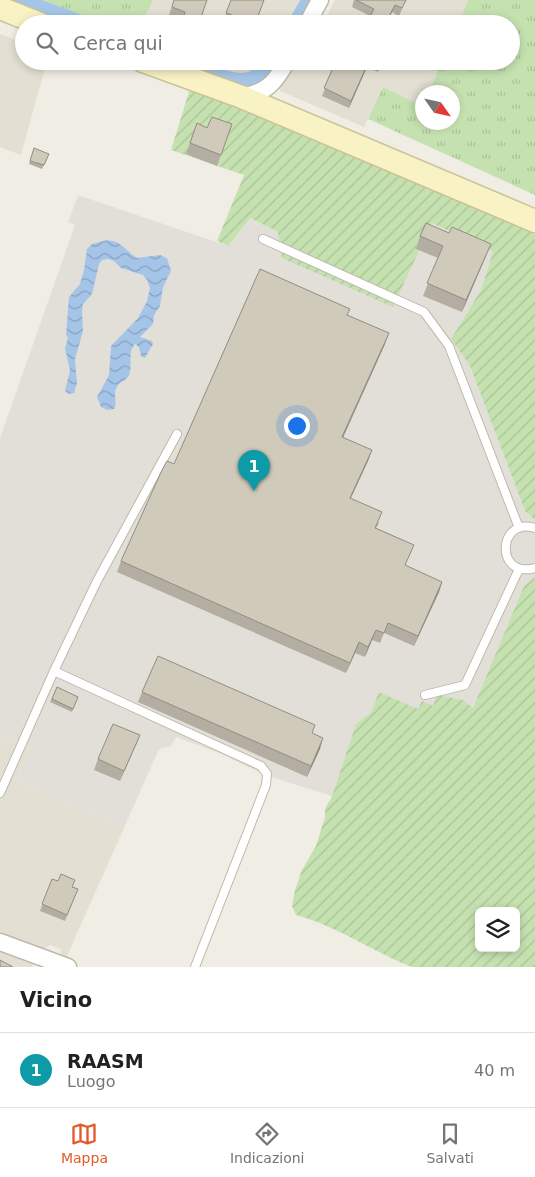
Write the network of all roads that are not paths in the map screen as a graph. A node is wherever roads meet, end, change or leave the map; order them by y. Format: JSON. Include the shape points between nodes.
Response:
{"nodes":[{"id":1,"x":320,"y":0,"type":"edge"},
{"id":2,"x":0,"y":8,"type":"edge"},
{"id":3,"x":18,"y":15,"type":"edge"},
{"id":4,"x":312,"y":15,"type":"edge"},
{"id":5,"x":168,"y":70,"type":"edge"},
{"id":6,"x":282,"y":70,"type":"edge"},
{"id":7,"x":277,"y":78,"type":"junction"},
{"id":8,"x":242,"y":97,"type":"junction"},
{"id":9,"x":279,"y":113,"type":"junction"},
{"id":10,"x":535,"y":221,"type":"edge"},
{"id":11,"x":263,"y":239,"type":"dead end"},
{"id":12,"x":177,"y":434,"type":"dead end"},
{"id":13,"x":519,"y":528,"type":"junction"},
{"id":14,"x":535,"y":528,"type":"edge"},
{"id":15,"x":535,"y":568,"type":"edge"},
{"id":16,"x":519,"y":569,"type":"junction"},
{"id":17,"x":54,"y":671,"type":"junction"},
{"id":18,"x":425,"y":695,"type":"dead end"},
{"id":19,"x":0,"y":793,"type":"edge"},
{"id":20,"x":0,"y":942,"type":"edge"},
{"id":21,"x":68,"y":967,"type":"edge"},
{"id":22,"x":195,"y":967,"type":"edge"}],
"edges":[{"from":1,"to":4,"type":"street"},
{"from":2,"to":3,"type":"main road"},
{"from":5,"to":8,"type":"main road"},
{"from":6,"to":7,"type":"street"},
{"from":7,"to":8,"type":"street","via":[[262,92]]},
{"from":7,"to":9,"type":"street"},
{"from":8,"to":9,"type":"main road"},
{"from":9,"to":10,"type":"main road"},
{"from":11,"to":13,"type":"lane","via":[[424,312],[449,346]]},
{"from":12,"to":17,"type":"lane","via":[[97,582]]},
{"from":13,"to":14,"type":"lane"},
{"from":13,"to":16,"type":"lane","via":[[508,538],[505,552]]},
{"from":15,"to":16,"type":"lane"},
{"from":16,"to":18,"type":"lane","via":[[465,685]]},
{"from":17,"to":19,"type":"lane"},
{"from":17,"to":22,"type":"lane","via":[[261,766],[267,774],[266,784]]},
{"from":20,"to":21,"type":"street"}]}
